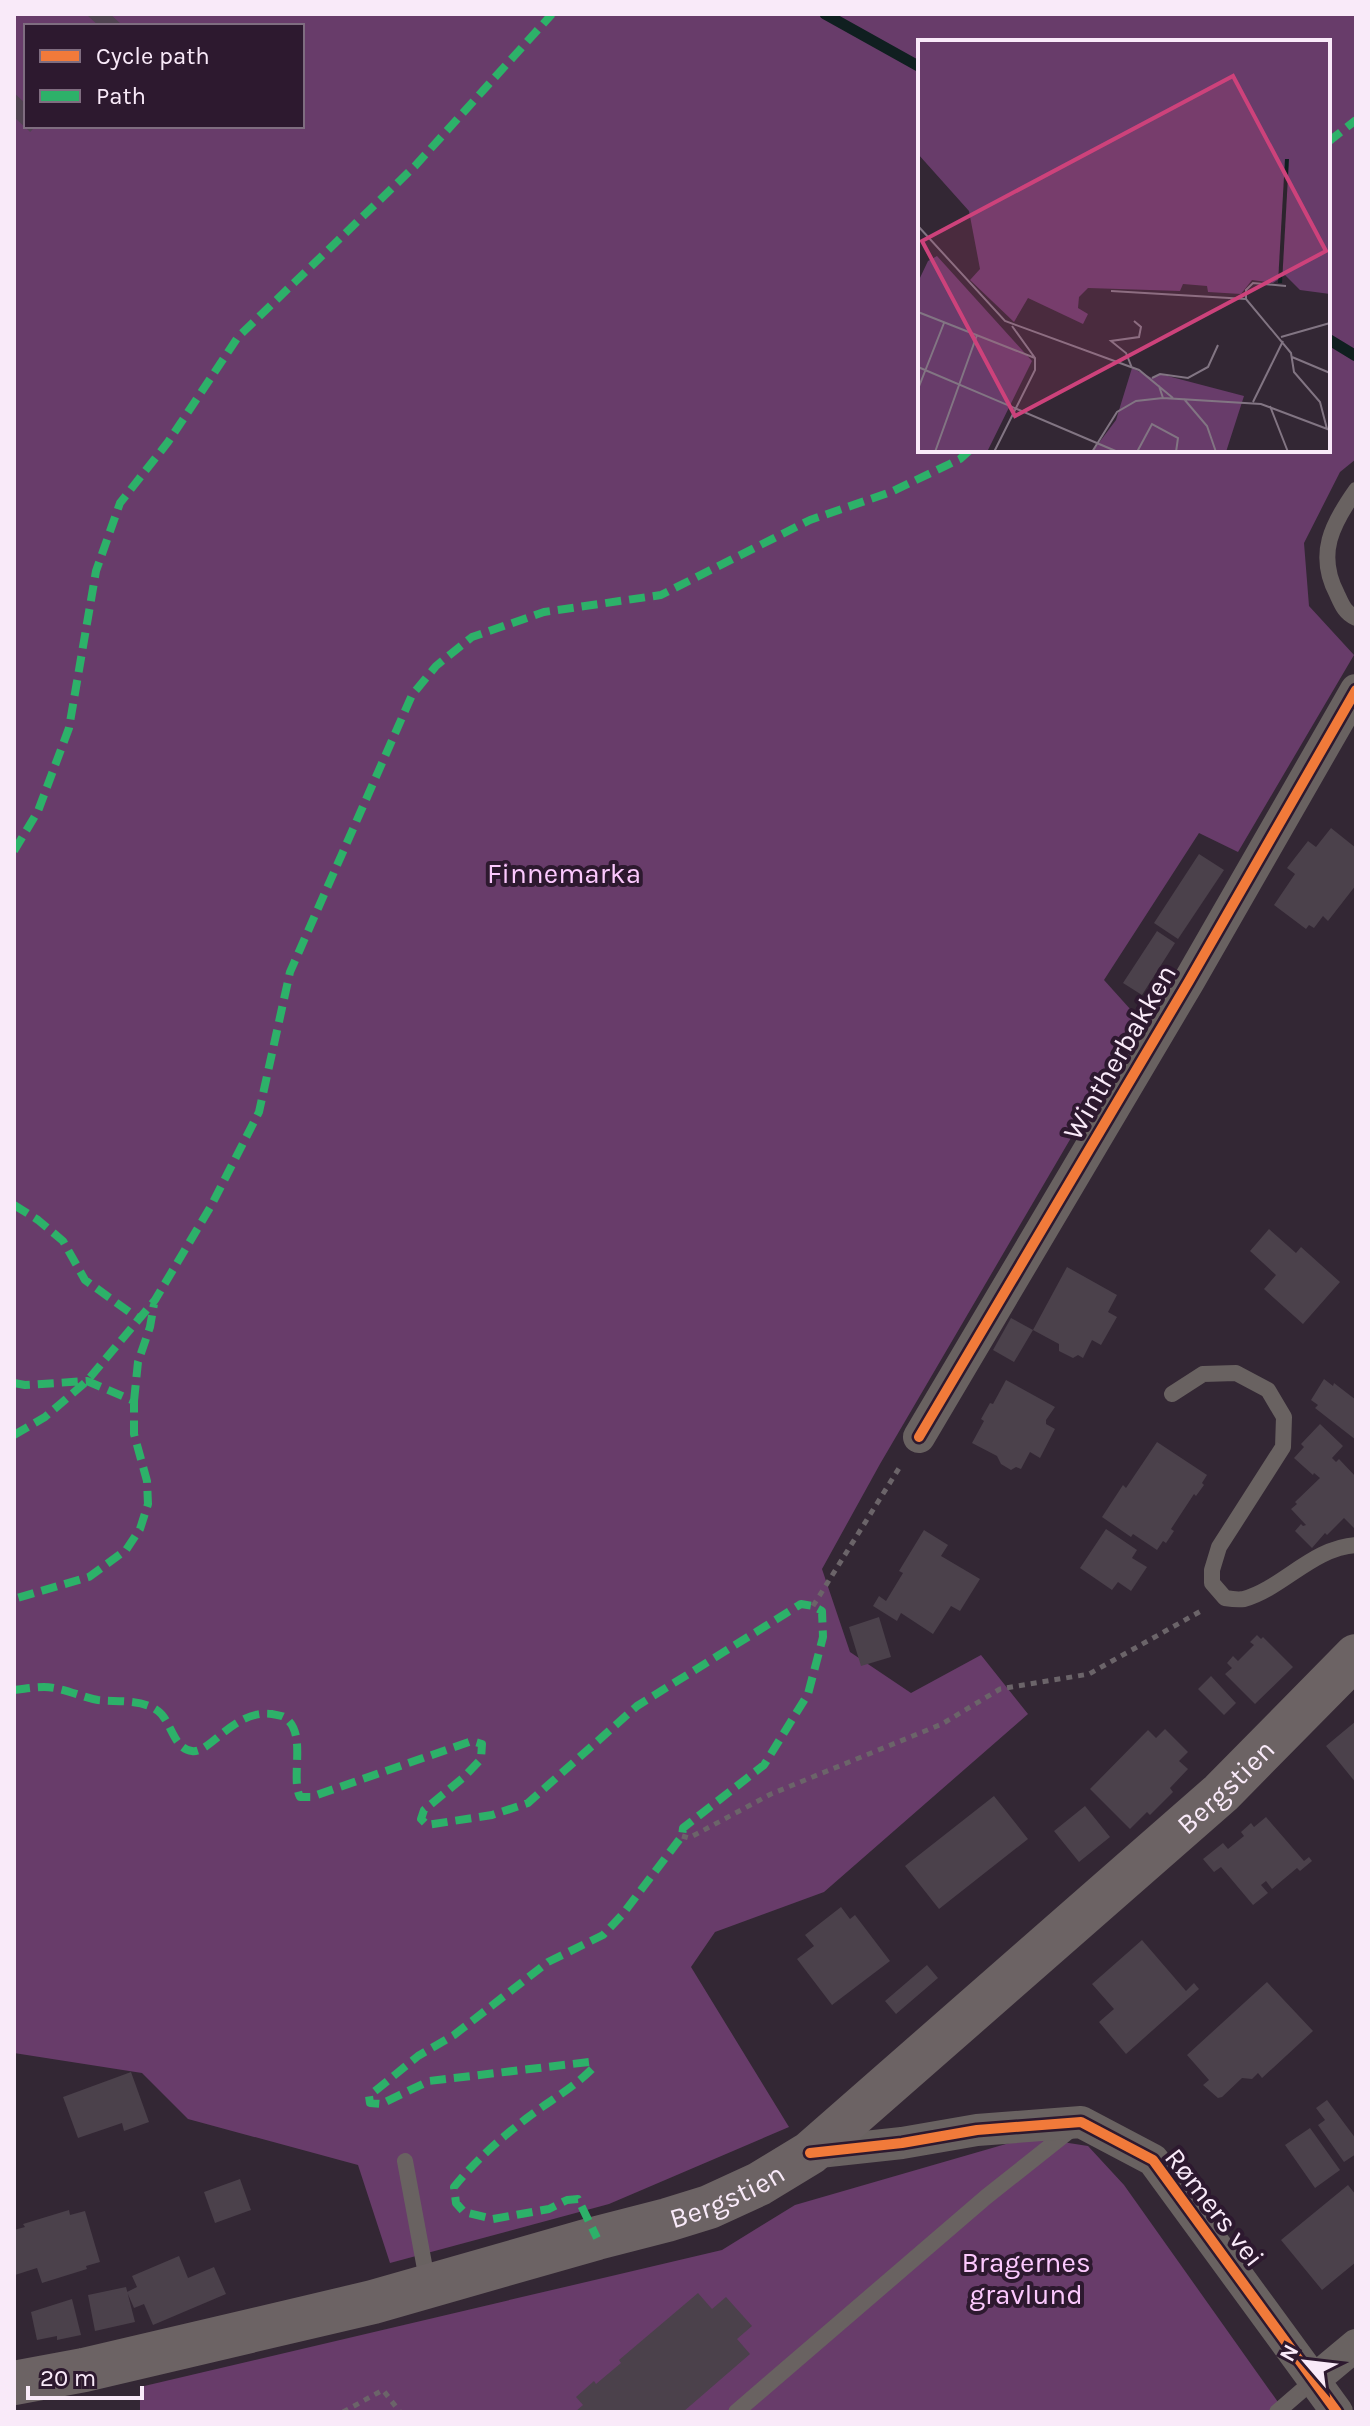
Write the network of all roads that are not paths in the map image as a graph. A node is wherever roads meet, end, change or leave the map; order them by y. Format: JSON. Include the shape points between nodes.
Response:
{"nodes":[{"id":1,"x":1356,"y":490,"type":"edge"},
{"id":2,"x":1356,"y":618,"type":"edge"},
{"id":3,"x":1356,"y":690,"type":"edge"},
{"id":4,"x":1172,"y":1394,"type":"dead end"},
{"id":5,"x":919,"y":1437,"type":"road end"},
{"id":6,"x":1356,"y":1545,"type":"edge"},
{"id":7,"x":1356,"y":1656,"type":"edge"},
{"id":8,"x":1081,"y":2122,"type":"junction"},
{"id":9,"x":810,"y":2153,"type":"junction"},
{"id":10,"x":405,"y":2161,"type":"dead end"},
{"id":11,"x":428,"y":2287,"type":"junction"},
{"id":12,"x":1356,"y":2345,"type":"edge"},
{"id":13,"x":1314,"y":2380,"type":"junction"},
{"id":14,"x":14,"y":2383,"type":"edge"},
{"id":15,"x":751,"y":2398,"type":"junction"},
{"id":16,"x":736,"y":2412,"type":"edge"},
{"id":17,"x":764,"y":2412,"type":"edge"},
{"id":18,"x":1277,"y":2412,"type":"edge"},
{"id":19,"x":1337,"y":2412,"type":"edge"}],
"edges":[{"from":1,"to":2,"type":"lane","via":[[1326,544],[1330,580],[1347,614]]},
{"from":3,"to":5,"type":"street","name":"Wintherbakken"},
{"from":4,"to":6,"type":"lane","via":[[1203,1374],[1236,1373],[1268,1390],[1284,1417],[1283,1447],[1219,1547],[1212,1583],[1225,1598],[1241,1600],[1306,1562]]},
{"from":7,"to":9,"type":"main road","name":"Bergstien","via":[[1221,1793]]},
{"from":8,"to":9,"type":"street"},
{"from":8,"to":13,"type":"street","name":"Rømers vei","via":[[1153,2160]]},
{"from":8,"to":15,"type":"lane"},
{"from":9,"to":11,"type":"main road","name":"Bergstien","via":[[709,2207]]},
{"from":10,"to":11,"type":"lane"},
{"from":11,"to":14,"type":"main road","name":"Bergstien"},
{"from":12,"to":13,"type":"street"},
{"from":13,"to":18,"type":"lane"},
{"from":13,"to":19,"type":"street","name":"Rømers vei"},
{"from":15,"to":16,"type":"lane"},
{"from":15,"to":17,"type":"lane"}]}
